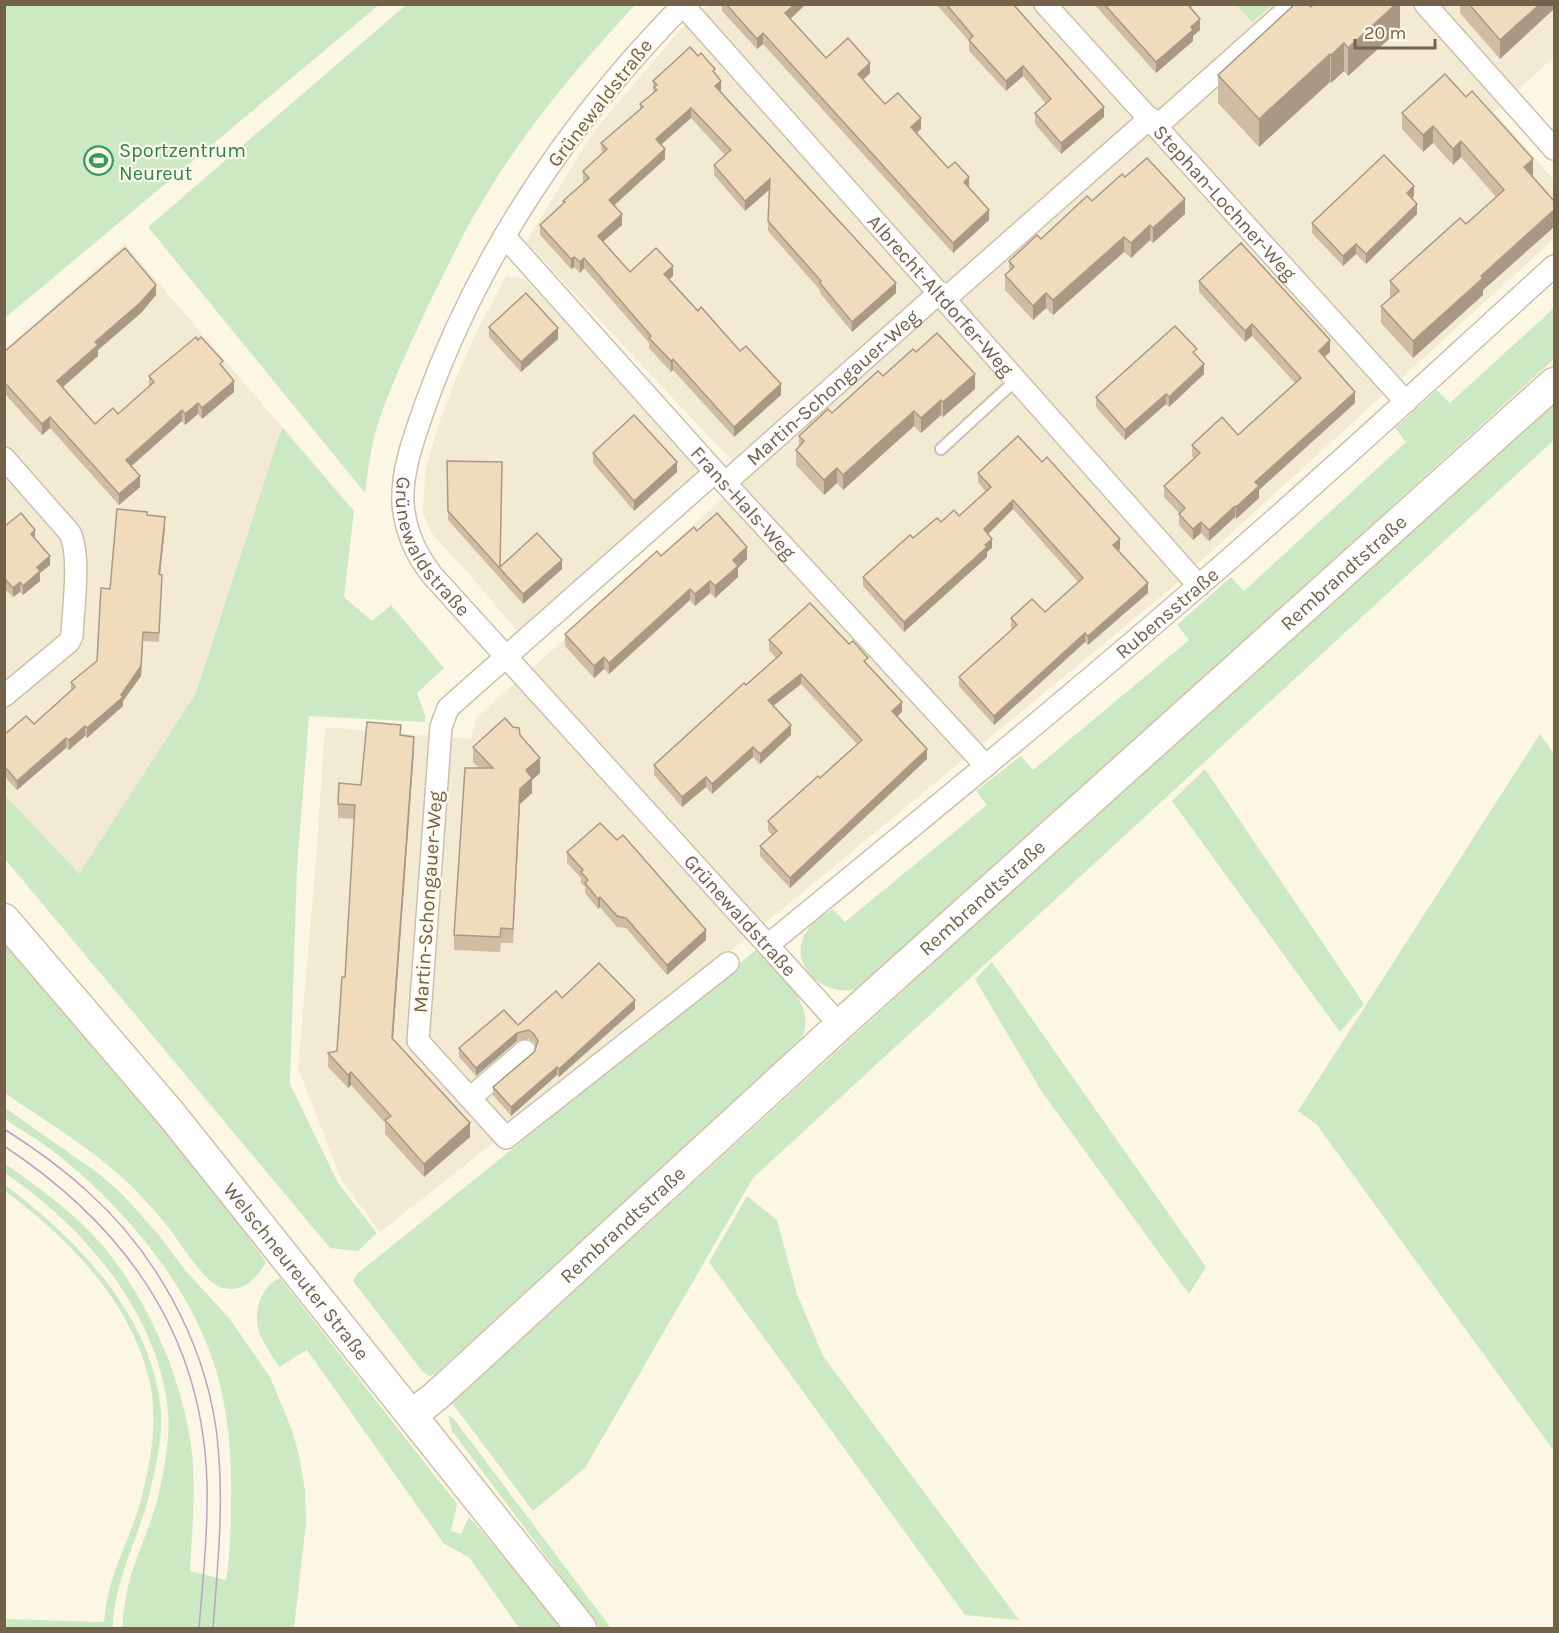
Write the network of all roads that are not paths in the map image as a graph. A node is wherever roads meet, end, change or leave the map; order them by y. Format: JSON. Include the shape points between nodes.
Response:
{"nodes":[{"id":1,"x":1045,"y":4,"type":"edge"},
{"id":2,"x":1294,"y":4,"type":"edge"},
{"id":3,"x":1425,"y":4,"type":"edge"},
{"id":4,"x":684,"y":5,"type":"edge"},
{"id":5,"x":1153,"y":122,"type":"junction"},
{"id":6,"x":1554,"y":149,"type":"edge"},
{"id":7,"x":505,"y":237,"type":"junction"},
{"id":8,"x":1554,"y":266,"type":"edge"},
{"id":9,"x":943,"y":296,"type":"junction"},
{"id":10,"x":1017,"y":380,"type":"junction"},
{"id":11,"x":1554,"y":383,"type":"edge"},
{"id":12,"x":1406,"y":402,"type":"junction"},
{"id":13,"x":941,"y":449,"type":"dead end"},
{"id":14,"x":4,"y":458,"type":"edge"},
{"id":15,"x":720,"y":477,"type":"junction"},
{"id":16,"x":1199,"y":586,"type":"junction"},
{"id":17,"x":506,"y":656,"type":"junction"},
{"id":18,"x":4,"y":696,"type":"edge"},
{"id":19,"x":986,"y":766,"type":"junction"},
{"id":20,"x":4,"y":919,"type":"edge"},
{"id":21,"x":768,"y":945,"type":"junction"},
{"id":22,"x":728,"y":963,"type":"dead end"},
{"id":23,"x":840,"y":1025,"type":"junction"},
{"id":24,"x":525,"y":1051,"type":"dead end"},
{"id":25,"x":470,"y":1098,"type":"junction"},
{"id":26,"x":412,"y":1415,"type":"junction"},
{"id":27,"x":581,"y":1629,"type":"edge"}],
"edges":[{"from":1,"to":5,"type":"street","name":"Stephan-Lochner-Weg"},
{"from":2,"to":5,"type":"street","name":"Martin-Schongauer-Weg"},
{"from":3,"to":6,"type":"street"},
{"from":4,"to":7,"type":"street","name":"Grünewaldstraße","via":[[650,39],[575,130]]},
{"from":4,"to":9,"type":"street","name":"Albrecht-Altdorfer-Weg"},
{"from":5,"to":9,"type":"street","name":"Martin-Schongauer-Weg"},
{"from":5,"to":12,"type":"street","name":"Stephan-Lochner-Weg"},
{"from":7,"to":15,"type":"street","name":"Frans-Hals-Weg"},
{"from":7,"to":17,"type":"street","name":"Grünewaldstraße","via":[[466,308],[437,374],[414,437],[403,503],[411,542],[420,559]]},
{"from":8,"to":12,"type":"street","name":"Rubensstraße"},
{"from":9,"to":10,"type":"street","name":"Albrecht-Altdorfer-Weg"},
{"from":9,"to":15,"type":"street","name":"Martin-Schongauer-Weg"},
{"from":10,"to":13,"type":"lane"},
{"from":10,"to":16,"type":"street","name":"Albrecht-Altdorfer-Weg"},
{"from":11,"to":23,"type":"street","name":"Rembrandtstraße"},
{"from":12,"to":16,"type":"street","name":"Rubensstraße"},
{"from":14,"to":18,"type":"street","via":[[70,533],[76,557],[69,642]]},
{"from":15,"to":17,"type":"street","name":"Martin-Schongauer-Weg"},
{"from":15,"to":19,"type":"street","name":"Frans-Hals-Weg"},
{"from":16,"to":19,"type":"street","name":"Rubensstraße"},
{"from":17,"to":21,"type":"street","name":"Grünewaldstraße"},
{"from":17,"to":25,"type":"street","name":"Martin-Schongauer-Weg","via":[[448,708],[441,727],[418,1041]]},
{"from":19,"to":21,"type":"street","name":"Rubensstraße"},
{"from":20,"to":26,"type":"street","name":"Welschneureuter Straße","via":[[171,1114]]},
{"from":21,"to":23,"type":"street","name":"Grünewaldstraße"},
{"from":22,"to":25,"type":"street","name":"Martin-Schongauer-Weg","via":[[506,1138]]},
{"from":23,"to":26,"type":"street","name":"Rembrandtstraße"},
{"from":24,"to":25,"type":"street"},
{"from":26,"to":27,"type":"street","name":"Welschneureuter Straße"}]}
